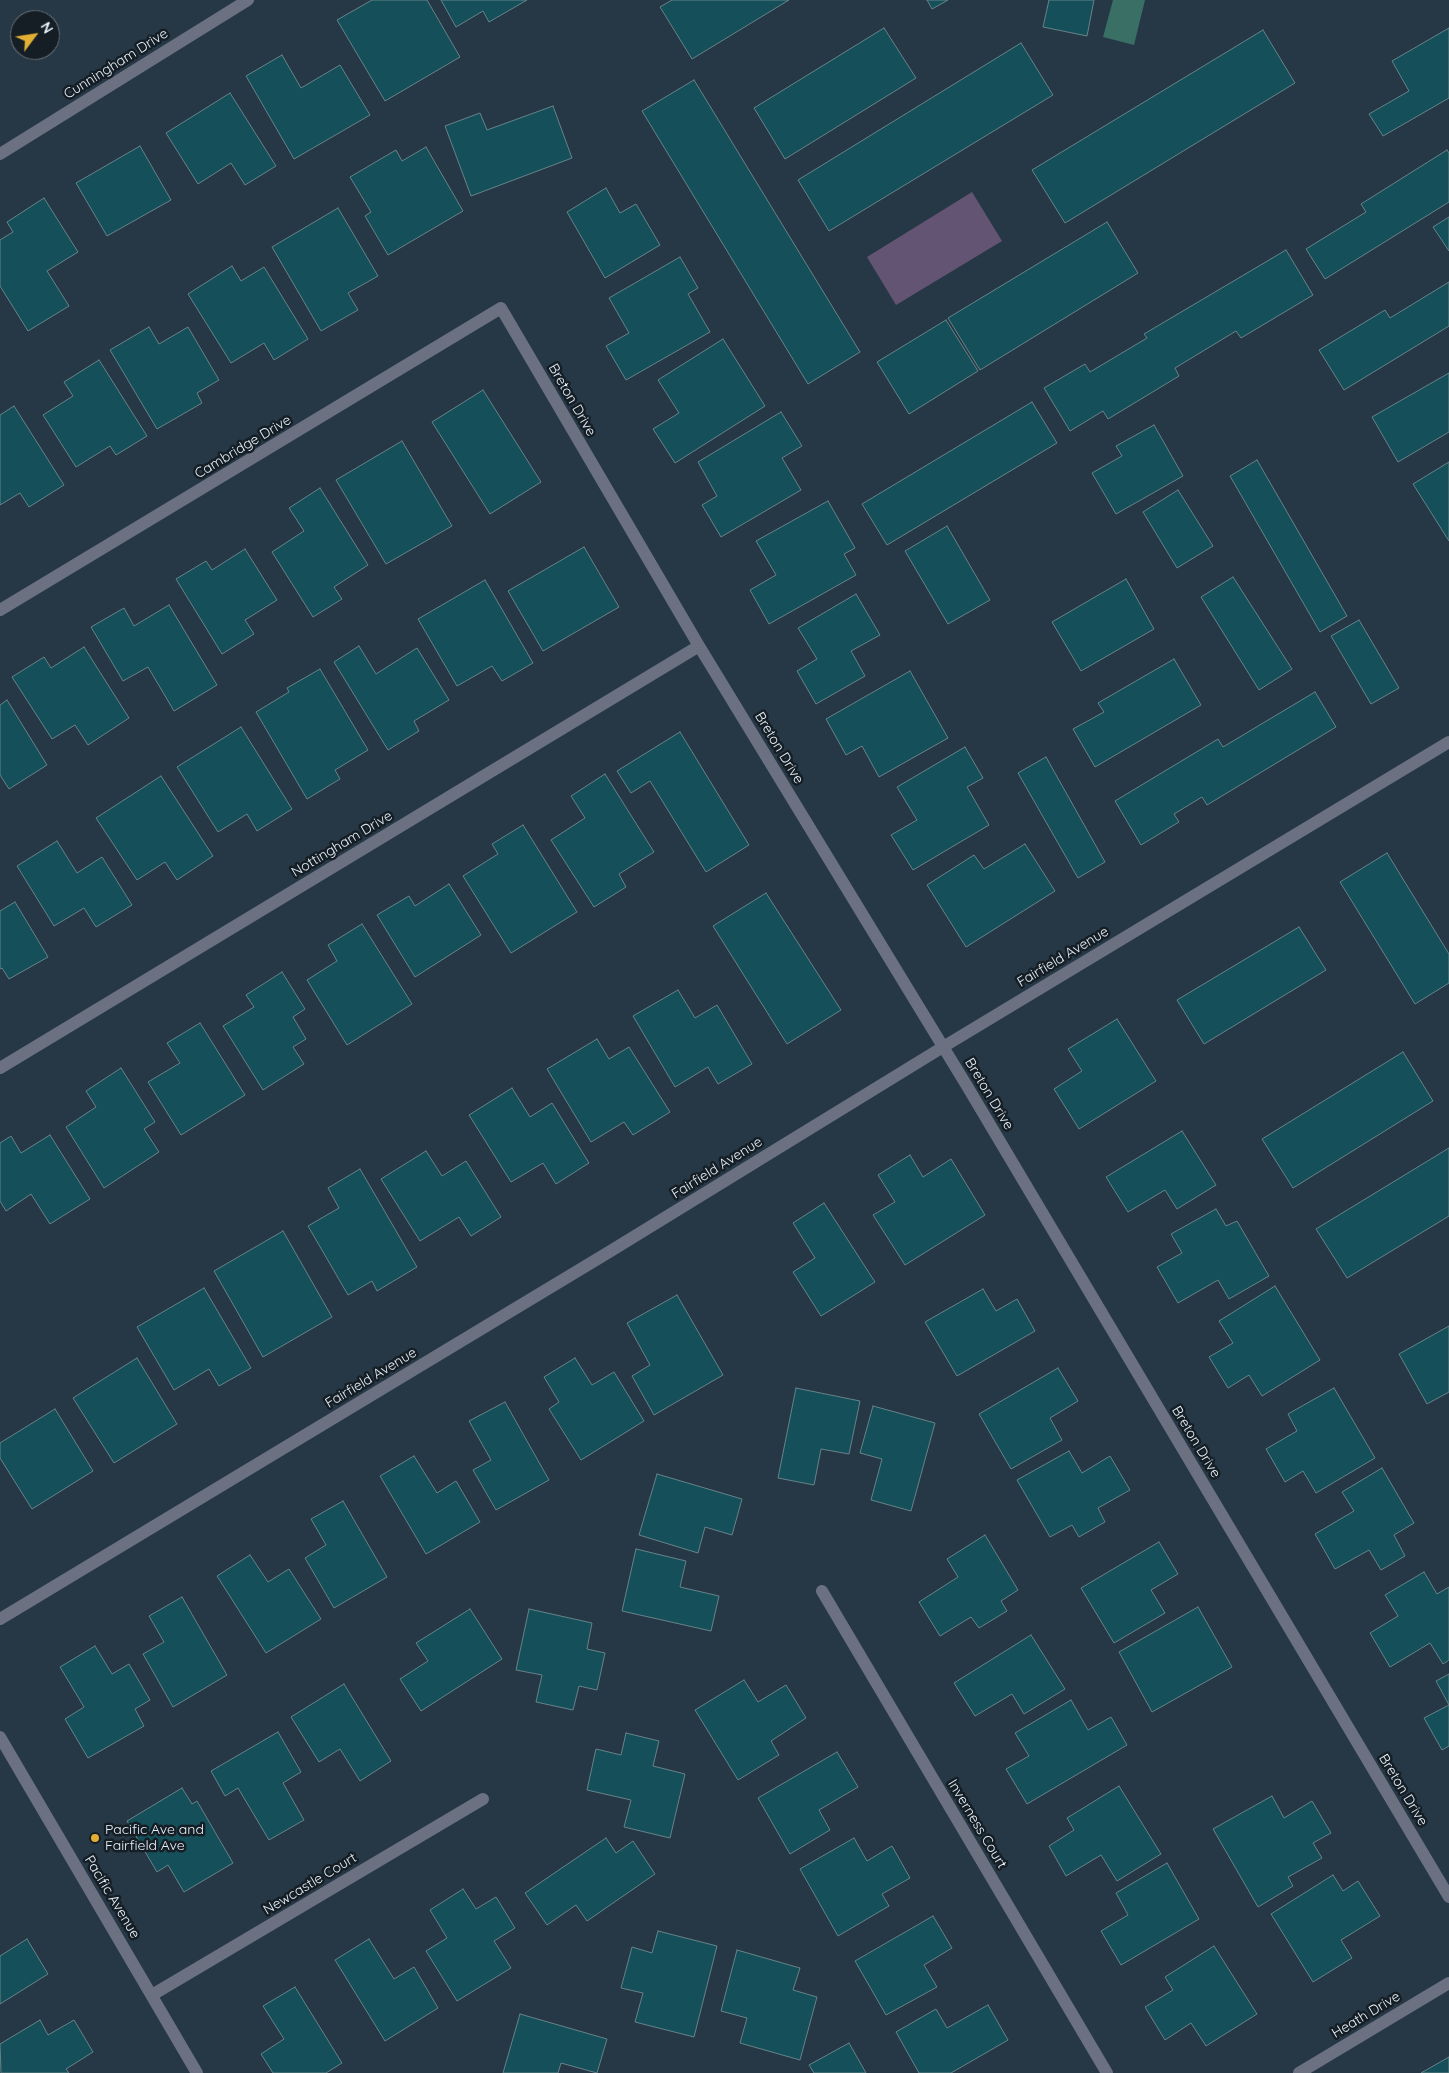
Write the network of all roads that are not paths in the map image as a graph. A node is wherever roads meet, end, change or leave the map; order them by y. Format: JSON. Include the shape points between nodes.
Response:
{"nodes":[{"id":1,"x":248,"y":0,"type":"edge"},
{"id":2,"x":0,"y":154,"type":"edge"},
{"id":3,"x":501,"y":308,"type":"joint"},
{"id":4,"x":0,"y":610,"type":"edge"},
{"id":5,"x":699,"y":646,"type":"junction"},
{"id":6,"x":1449,"y":742,"type":"edge"},
{"id":7,"x":944,"y":1047,"type":"junction"},
{"id":8,"x":0,"y":1068,"type":"edge"},
{"id":9,"x":822,"y":1591,"type":"dead end"},
{"id":10,"x":0,"y":1619,"type":"edge"},
{"id":11,"x":0,"y":1737,"type":"edge"},
{"id":12,"x":483,"y":1799,"type":"dead end"},
{"id":13,"x":1449,"y":1897,"type":"edge"},
{"id":14,"x":1449,"y":1983,"type":"edge"},
{"id":15,"x":152,"y":1995,"type":"junction"},
{"id":16,"x":198,"y":2073,"type":"edge"},
{"id":17,"x":1107,"y":2073,"type":"edge"},
{"id":18,"x":1299,"y":2073,"type":"edge"}],
"edges":[{"from":1,"to":2,"type":"street","name":"Cunningham Drive"},
{"from":3,"to":4,"type":"street","name":"Cambridge Drive"},
{"from":3,"to":5,"type":"street","name":"Breton Drive"},
{"from":5,"to":7,"type":"street","name":"Breton Drive"},
{"from":5,"to":8,"type":"street","name":"Nottingham Drive"},
{"from":6,"to":7,"type":"street","name":"Fairfield Avenue"},
{"from":7,"to":10,"type":"street","name":"Fairfield Avenue"},
{"from":7,"to":13,"type":"street","name":"Breton Drive"},
{"from":9,"to":17,"type":"street","name":"Inverness Court"},
{"from":11,"to":15,"type":"street","name":"Pacific Avenue"},
{"from":12,"to":15,"type":"street","name":"Newcastle Court"},
{"from":14,"to":18,"type":"street","name":"Heath Drive"},
{"from":15,"to":16,"type":"street","name":"Pacific Avenue"}]}
